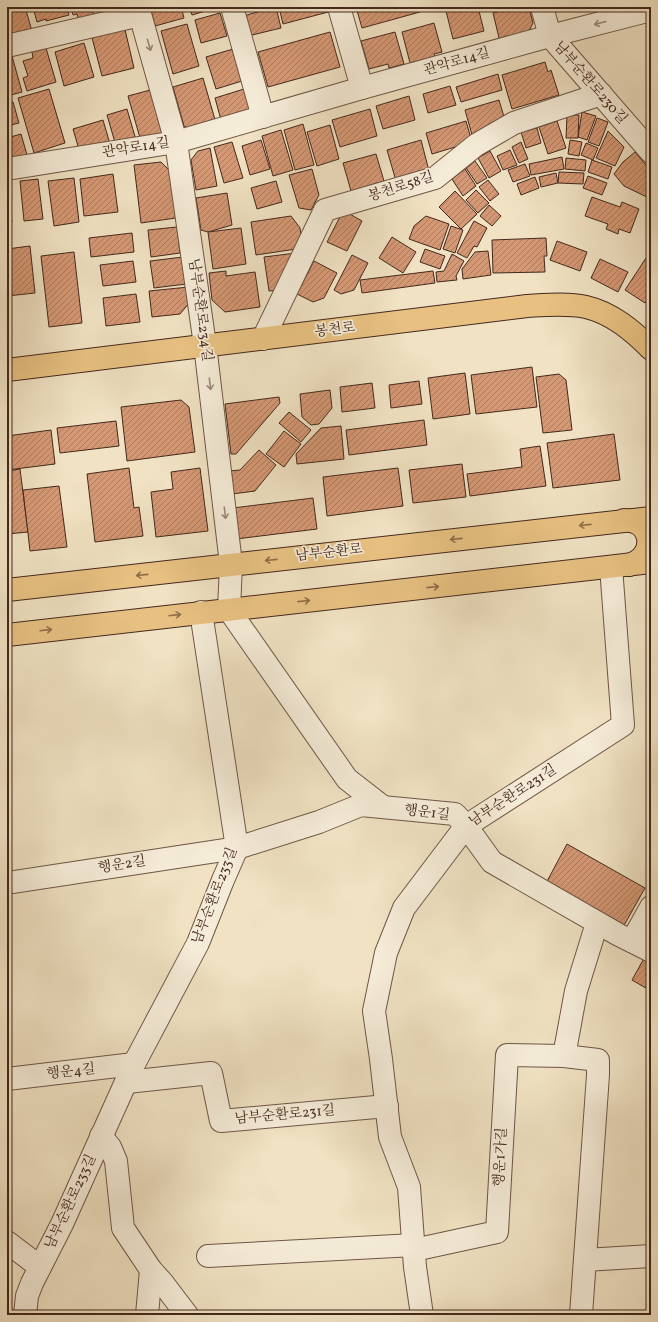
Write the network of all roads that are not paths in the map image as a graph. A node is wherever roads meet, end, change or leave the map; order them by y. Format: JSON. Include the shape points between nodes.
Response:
{"nodes":[{"id":1,"x":232,"y":7,"type":"edge"},
{"id":2,"x":339,"y":7,"type":"edge"},
{"id":3,"x":542,"y":7,"type":"edge"},
{"id":4,"x":651,"y":10,"type":"edge"},
{"id":5,"x":139,"y":11,"type":"edge"},
{"id":6,"x":550,"y":36,"type":"junction"},
{"id":7,"x":7,"y":46,"type":"edge"},
{"id":8,"x":362,"y":88,"type":"junction"},
{"id":9,"x":601,"y":94,"type":"junction"},
{"id":10,"x":263,"y":117,"type":"junction"},
{"id":11,"x":176,"y":142,"type":"junction"},
{"id":12,"x":651,"y":152,"type":"edge"},
{"id":13,"x":7,"y":169,"type":"edge"},
{"id":14,"x":263,"y":338,"type":"junction"},
{"id":15,"x":205,"y":345,"type":"junction"},
{"id":16,"x":651,"y":349,"type":"edge"},
{"id":17,"x":7,"y":370,"type":"edge"},
{"id":18,"x":651,"y":518,"type":"edge"},
{"id":19,"x":624,"y":520,"type":"junction"},
{"id":20,"x":651,"y":562,"type":"edge"},
{"id":21,"x":231,"y":564,"type":"junction"},
{"id":22,"x":620,"y":566,"type":"junction"},
{"id":23,"x":7,"y":590,"type":"edge"},
{"id":24,"x":229,"y":610,"type":"junction"},
{"id":25,"x":202,"y":612,"type":"junction"},
{"id":26,"x":7,"y":635,"type":"edge"},
{"id":27,"x":383,"y":808,"type":"junction"},
{"id":28,"x":466,"y":826,"type":"junction"},
{"id":29,"x":237,"y":848,"type":"junction"},
{"id":30,"x":7,"y":883,"type":"edge"},
{"id":31,"x":651,"y":908,"type":"edge"},
{"id":32,"x":597,"y":923,"type":"junction"},
{"id":33,"x":632,"y":941,"type":"junction"},
{"id":34,"x":651,"y":951,"type":"edge"},
{"id":35,"x":564,"y":1056,"type":"junction"},
{"id":36,"x":131,"y":1073,"type":"junction"},
{"id":37,"x":7,"y":1079,"type":"edge"},
{"id":38,"x":387,"y":1106,"type":"junction"},
{"id":39,"x":101,"y":1136,"type":"junction"},
{"id":40,"x":7,"y":1242,"type":"edge"},
{"id":41,"x":414,"y":1248,"type":"junction"},
{"id":42,"x":208,"y":1256,"type":"dead end"},
{"id":43,"x":651,"y":1256,"type":"edge"},
{"id":44,"x":585,"y":1260,"type":"junction"},
{"id":45,"x":40,"y":1267,"type":"junction"},
{"id":46,"x":151,"y":1270,"type":"junction"},
{"id":47,"x":26,"y":1306,"type":"edge"},
{"id":48,"x":9,"y":1315,"type":"edge"},
{"id":49,"x":147,"y":1315,"type":"edge"},
{"id":50,"x":187,"y":1315,"type":"edge"},
{"id":51,"x":422,"y":1315,"type":"edge"},
{"id":52,"x":581,"y":1315,"type":"edge"}],
"edges":[{"from":1,"to":10,"type":"street"},
{"from":2,"to":8,"type":"street"},
{"from":3,"to":6,"type":"street","name":"남부순환로230길"},
{"from":4,"to":6,"type":"street","name":"관악로14길","one_way":true},
{"from":5,"to":7,"type":"street","name":"남부순환로234길"},
{"from":5,"to":11,"type":"street","name":"남부순환로234길","one_way":true},
{"from":6,"to":8,"type":"street","name":"관악로14길"},
{"from":6,"to":9,"type":"street","name":"남부순환로230길"},
{"from":8,"to":10,"type":"street","name":"관악로14길"},
{"from":9,"to":12,"type":"street","name":"남부순환로230길"},
{"from":9,"to":14,"type":"street","name":"봉천로58길","via":[[514,123],[476,145],[436,178],[326,210]]},
{"from":10,"to":11,"type":"street","name":"관악로14길"},
{"from":11,"to":13,"type":"street","name":"관악로14길"},
{"from":11,"to":15,"type":"street","name":"남부순환로234길"},
{"from":14,"to":15,"type":"main road","name":"봉천로"},
{"from":14,"to":16,"type":"main road","name":"봉천로","via":[[527,306],[563,305],[586,307],[608,315],[629,329]]},
{"from":15,"to":17,"type":"main road","name":"봉천로"},
{"from":15,"to":21,"type":"street","name":"남부순환로234길","one_way":true},
{"from":18,"to":19,"type":"main road","name":"남부순환로"},
{"from":19,"to":21,"type":"main road","name":"남부순환로","one_way":true},
{"from":19,"to":22,"type":"main road","via":[[638,523],[643,527],[649,540],[646,554],[642,559]]},
{"from":20,"to":22,"type":"main road"},
{"from":21,"to":23,"type":"main road","name":"남부순환로","one_way":true},
{"from":21,"to":24,"type":"street","name":"남부순환로234길"},
{"from":24,"to":22,"type":"main road","one_way":true},
{"from":22,"to":28,"type":"street","name":"남부순환로231길","via":[[623,725]]},
{"from":24,"to":25,"type":"main road"},
{"from":24,"to":27,"type":"street","via":[[347,779]]},
{"from":26,"to":25,"type":"main road","one_way":true},
{"from":25,"to":29,"type":"street","name":"남부순환로233길"},
{"from":27,"to":28,"type":"street","name":"행운1길","via":[[455,814]]},
{"from":27,"to":29,"type":"street","name":"행운1길","via":[[361,805],[319,822]]},
{"from":28,"to":32,"type":"street","name":"행운1길","via":[[492,862]]},
{"from":28,"to":38,"type":"street","name":"남부순환로231길","via":[[404,908],[386,953],[374,1011]]},
{"from":29,"to":30,"type":"street","name":"행운2길"},
{"from":29,"to":36,"type":"street","name":"남부순환로233길","via":[[198,943]]},
{"from":31,"to":33,"type":"street"},
{"from":32,"to":33,"type":"street","name":"행운1길"},
{"from":32,"to":35,"type":"street","via":[[576,991]]},
{"from":33,"to":34,"type":"street","name":"행운1길"},
{"from":35,"to":41,"type":"street","name":"행운1가길","via":[[507,1055],[497,1232]]},
{"from":35,"to":44,"type":"street","name":"행운1가길","via":[[598,1060]]},
{"from":36,"to":37,"type":"street","name":"행운4길"},
{"from":36,"to":38,"type":"street","name":"남부순환로231길","via":[[211,1073],[220,1121]]},
{"from":36,"to":39,"type":"street","name":"남부순환로233길"},
{"from":38,"to":41,"type":"street","name":"남부순환로231길","via":[[390,1137],[409,1187]]},
{"from":39,"to":45,"type":"street","name":"남부순환로233길"},
{"from":39,"to":46,"type":"street","name":"남부순환로233길","via":[[116,1161],[123,1228]]},
{"from":40,"to":45,"type":"street"},
{"from":41,"to":42,"type":"street"},
{"from":41,"to":51,"type":"street","name":"남부순환로231길"},
{"from":43,"to":44,"type":"street"},
{"from":44,"to":52,"type":"street","name":"행운1가길"},
{"from":45,"to":47,"type":"street","name":"남부순환로233길"},
{"from":46,"to":49,"type":"street"},
{"from":46,"to":50,"type":"street","name":"남부순환로233길"},
{"from":47,"to":48,"type":"street","name":"남부순환로233길"}]}
